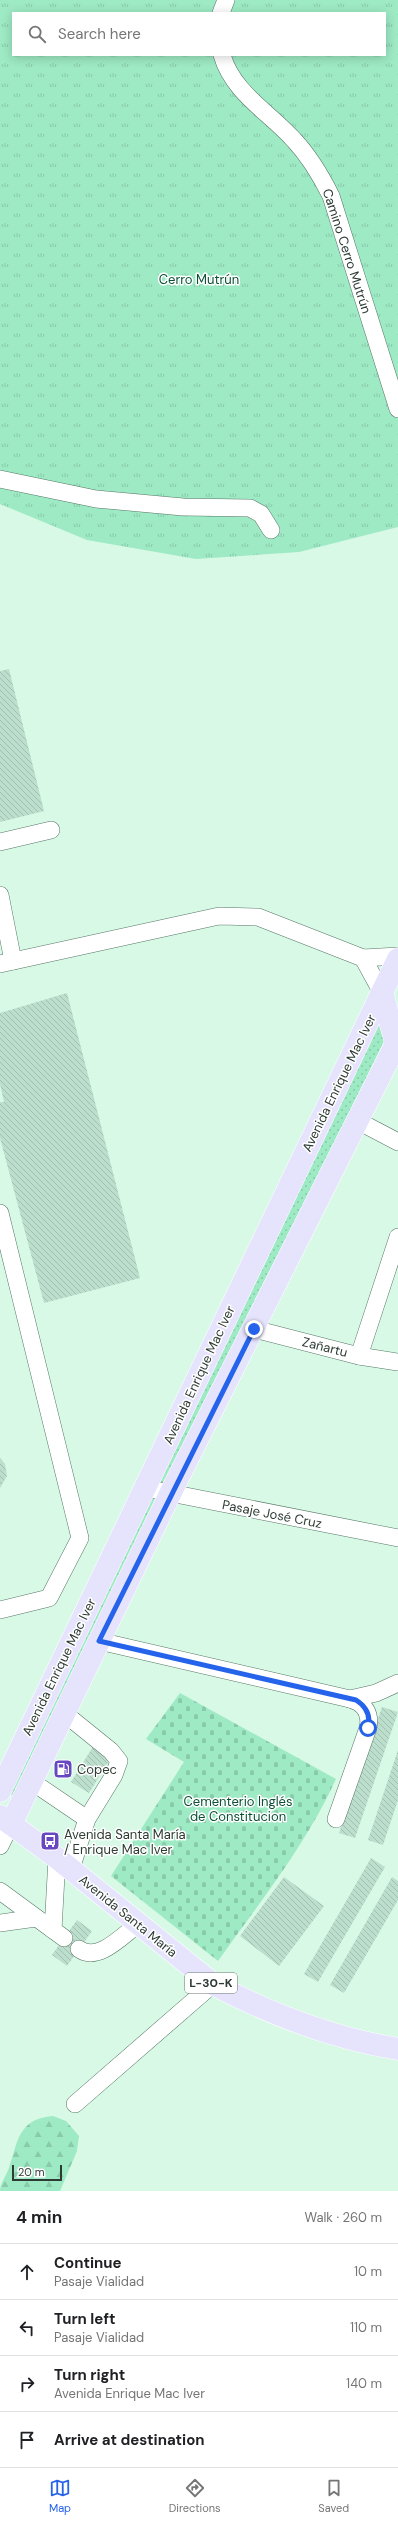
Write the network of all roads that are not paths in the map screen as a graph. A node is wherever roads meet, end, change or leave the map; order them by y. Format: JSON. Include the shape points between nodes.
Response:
{"nodes":[{"id":1,"x":226,"y":0,"type":"edge"},
{"id":2,"x":221,"y":12,"type":"edge"},
{"id":3,"x":222,"y":56,"type":"edge"},
{"id":4,"x":398,"y":409,"type":"edge"},
{"id":5,"x":0,"y":479,"type":"edge"},
{"id":6,"x":271,"y":530,"type":"dead end"},
{"id":7,"x":50,"y":830,"type":"dead end"},
{"id":8,"x":0,"y":842,"type":"edge"},
{"id":9,"x":0,"y":895,"type":"edge"},
{"id":10,"x":398,"y":956,"type":"edge"},
{"id":11,"x":363,"y":958,"type":"junction"},
{"id":12,"x":398,"y":959,"type":"edge"},
{"id":13,"x":7,"y":962,"type":"edge"},
{"id":14,"x":382,"y":993,"type":"junction"},
{"id":15,"x":397,"y":1041,"type":"edge"},
{"id":16,"x":358,"y":1121,"type":"junction"},
{"id":17,"x":398,"y":1142,"type":"edge"},
{"id":18,"x":0,"y":1213,"type":"edge"},
{"id":19,"x":398,"y":1237,"type":"edge"},
{"id":20,"x":249,"y":1270,"type":"junction"},
{"id":21,"x":278,"y":1282,"type":"junction"},
{"id":22,"x":254,"y":1329,"type":"junction"},
{"id":23,"x":359,"y":1356,"type":"junction"},
{"id":24,"x":398,"y":1362,"type":"edge"},
{"id":25,"x":145,"y":1488,"type":"junction"},
{"id":26,"x":170,"y":1494,"type":"junction"},
{"id":27,"x":398,"y":1538,"type":"edge"},
{"id":28,"x":0,"y":1610,"type":"edge"},
{"id":29,"x":99,"y":1641,"type":"junction"},
{"id":30,"x":398,"y":1683,"type":"edge"},
{"id":31,"x":350,"y":1699,"type":"junction"},
{"id":32,"x":64,"y":1712,"type":"junction"},
{"id":33,"x":31,"y":1781,"type":"junction"},
{"id":34,"x":0,"y":1791,"type":"edge"},
{"id":35,"x":87,"y":1819,"type":"junction"},
{"id":36,"x":336,"y":1819,"type":"dead end"},
{"id":37,"x":6,"y":1820,"type":"edge"},
{"id":38,"x":0,"y":1846,"type":"edge"},
{"id":39,"x":64,"y":1864,"type":"junction"},
{"id":40,"x":0,"y":1890,"type":"edge"},
{"id":41,"x":36,"y":1918,"type":"junction"},
{"id":42,"x":0,"y":1923,"type":"edge"},
{"id":43,"x":137,"y":1924,"type":"junction"},
{"id":44,"x":79,"y":1949,"type":"dead end"},
{"id":45,"x":213,"y":1984,"type":"junction"},
{"id":46,"x":398,"y":2049,"type":"edge"},
{"id":47,"x":75,"y":2104,"type":"dead end"}],
"edges":[{"from":1,"to":2,"type":"street"},
{"from":3,"to":4,"type":"street","name":"Camino Cerro Mutrún","via":[[236,83],[294,140],[321,176],[331,196]]},
{"from":5,"to":6,"type":"street","via":[[96,499],[183,507],[250,508],[261,514]]},
{"from":7,"to":8,"type":"street"},
{"from":9,"to":13,"type":"street"},
{"from":10,"to":11,"type":"street"},
{"from":11,"to":13,"type":"street","via":[[258,917],[219,916]]},
{"from":11,"to":14,"type":"street"},
{"from":12,"to":14,"type":"main road","name":"Avenida Enrique Mac Iver"},
{"from":14,"to":15,"type":"main road"},
{"from":14,"to":20,"type":"main road","name":"Avenida Enrique Mac Iver"},
{"from":15,"to":16,"type":"main road","name":"Avenida Enrique Mac Iver"},
{"from":16,"to":17,"type":"street"},
{"from":16,"to":21,"type":"main road","name":"Avenida Enrique Mac Iver"},
{"from":18,"to":28,"type":"street","via":[[80,1538],[49,1598]]},
{"from":19,"to":23,"type":"street"},
{"from":20,"to":21,"type":"main road"},
{"from":20,"to":25,"type":"main road","name":"Avenida Enrique Mac Iver"},
{"from":21,"to":22,"type":"main road","name":"Avenida Enrique Mac Iver"},
{"from":22,"to":23,"type":"street","name":"Zañartu"},
{"from":22,"to":26,"type":"main road","name":"Avenida Enrique Mac Iver"},
{"from":23,"to":24,"type":"street","name":"Zañartu"},
{"from":25,"to":26,"type":"street","name":"Pasaje José Cruz"},
{"from":25,"to":34,"type":"main road","name":"Avenida Enrique Mac Iver"},
{"from":26,"to":27,"type":"street","name":"Pasaje José Cruz"},
{"from":26,"to":29,"type":"main road","name":"Avenida Enrique Mac Iver"},
{"from":29,"to":31,"type":"street"},
{"from":29,"to":32,"type":"main road","name":"Avenida Enrique Mac Iver"},
{"from":30,"to":31,"type":"street","via":[[376,1693]]},
{"from":31,"to":36,"type":"street","via":[[365,1707],[369,1721]]},
{"from":32,"to":33,"type":"main road","name":"Avenida Enrique Mac Iver"},
{"from":32,"to":35,"type":"street","via":[[111,1751],[119,1761],[114,1775]]},
{"from":33,"to":35,"type":"street"},
{"from":33,"to":37,"type":"main road","name":"Avenida Enrique Mac Iver"},
{"from":35,"to":39,"type":"street"},
{"from":37,"to":38,"type":"street","name":"Avenida Enrique Mac Iver"},
{"from":37,"to":39,"type":"main road","name":"Avenida Santa María","number":"L-30-K"},
{"from":39,"to":41,"type":"street","via":[[58,1934]]},
{"from":39,"to":43,"type":"main road","name":"Avenida Santa María","number":"L-30-K"},
{"from":40,"to":41,"type":"street"},
{"from":41,"to":42,"type":"street"},
{"from":43,"to":44,"type":"street","via":[[103,1950],[90,1953]]},
{"from":43,"to":45,"type":"main road","name":"Avenida Santa María","number":"L-30-K"},
{"from":45,"to":46,"type":"main road","name":"Avenida Santa María","number":"L-30-K","via":[[241,1999],[332,2035]]},
{"from":45,"to":47,"type":"street"}]}
